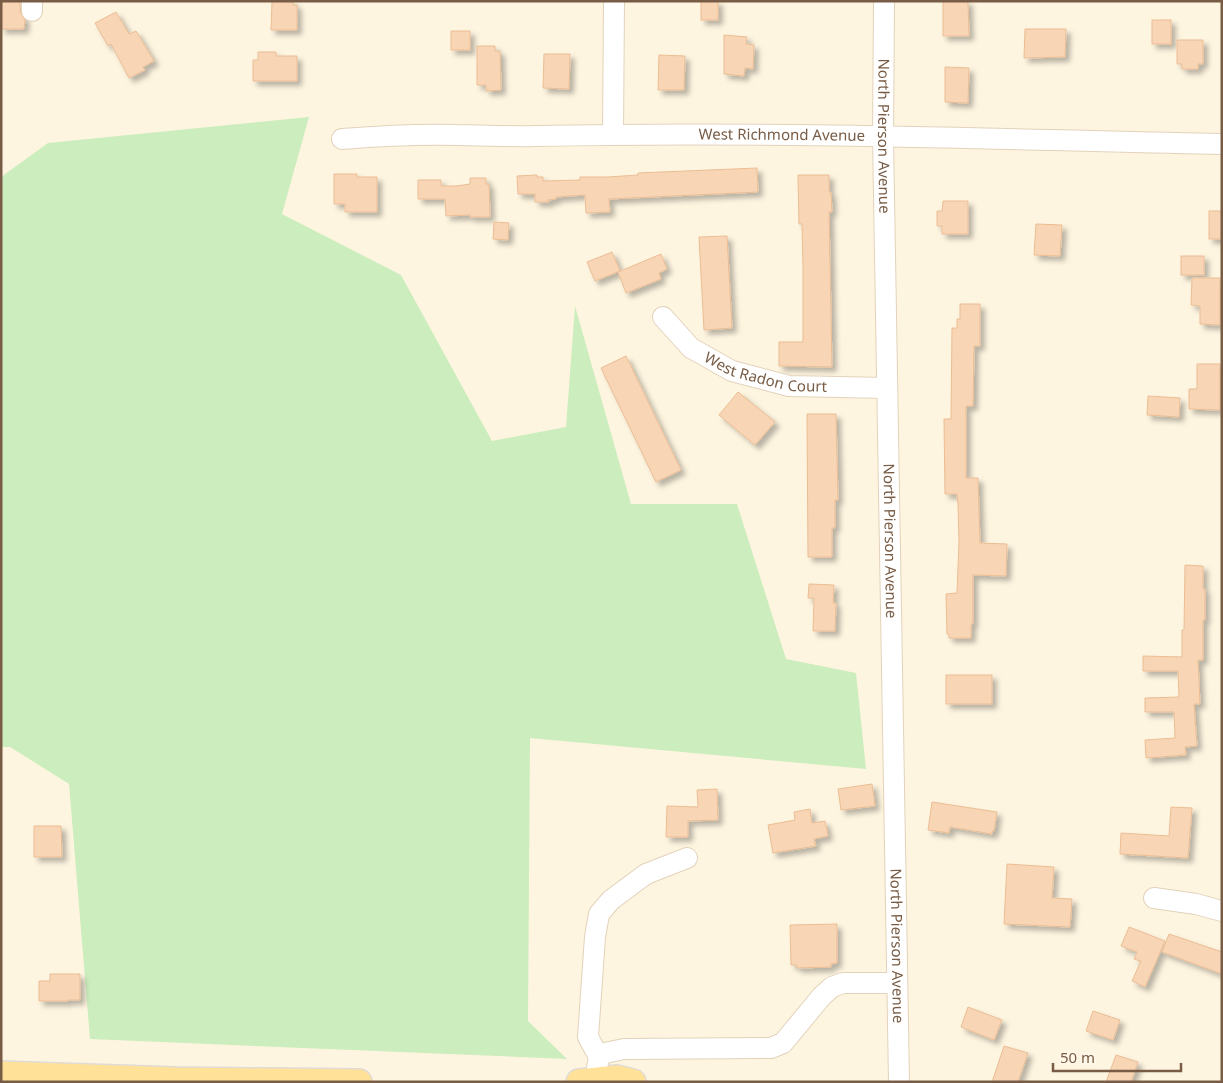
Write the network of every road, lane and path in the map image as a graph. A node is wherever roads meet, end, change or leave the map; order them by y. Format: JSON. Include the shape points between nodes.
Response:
{"nodes":[{"id":1,"x":614,"y":1,"type":"edge"},
{"id":2,"x":884,"y":1,"type":"edge"},
{"id":3,"x":614,"y":134,"type":"junction"},
{"id":4,"x":883,"y":137,"type":"junction"},
{"id":5,"x":342,"y":139,"type":"dead end"},
{"id":6,"x":1222,"y":144,"type":"edge"},
{"id":7,"x":663,"y":317,"type":"dead end"},
{"id":8,"x":887,"y":388,"type":"junction"},
{"id":9,"x":687,"y":858,"type":"dead end"},
{"id":10,"x":1154,"y":898,"type":"dead end"},
{"id":11,"x":1222,"y":911,"type":"edge"},
{"id":12,"x":897,"y":983,"type":"junction"},
{"id":13,"x":591,"y":1073,"type":"edge"},
{"id":14,"x":1,"y":1074,"type":"edge"},
{"id":15,"x":359,"y":1082,"type":"edge"},
{"id":16,"x":633,"y":1082,"type":"edge"},
{"id":17,"x":899,"y":1082,"type":"edge"}],
"edges":[{"from":1,"to":3,"type":"street"},
{"from":2,"to":4,"type":"street","name":"North Pierson Avenue"},
{"from":3,"to":4,"type":"street","name":"West Richmond Avenue"},
{"from":3,"to":5,"type":"street","name":"West Richmond Avenue","via":[[456,134]]},
{"from":4,"to":6,"type":"street","name":"West Richmond Avenue"},
{"from":4,"to":8,"type":"street","name":"North Pierson Avenue"},
{"from":7,"to":8,"type":"street","name":"West Radon Court","via":[[691,348],[732,370],[789,386]]},
{"from":8,"to":12,"type":"street","name":"North Pierson Avenue"},
{"from":9,"to":13,"type":"street","via":[[646,874],[611,900],[599,914],[588,1037]]},
{"from":10,"to":11,"type":"street"},
{"from":12,"to":13,"type":"street","via":[[832,986],[783,1043],[771,1048],[624,1049],[605,1053]]},
{"from":12,"to":17,"type":"street","name":"North Pierson Avenue"},
{"from":13,"to":16,"type":"main road"},
{"from":14,"to":15,"type":"main road"}]}
